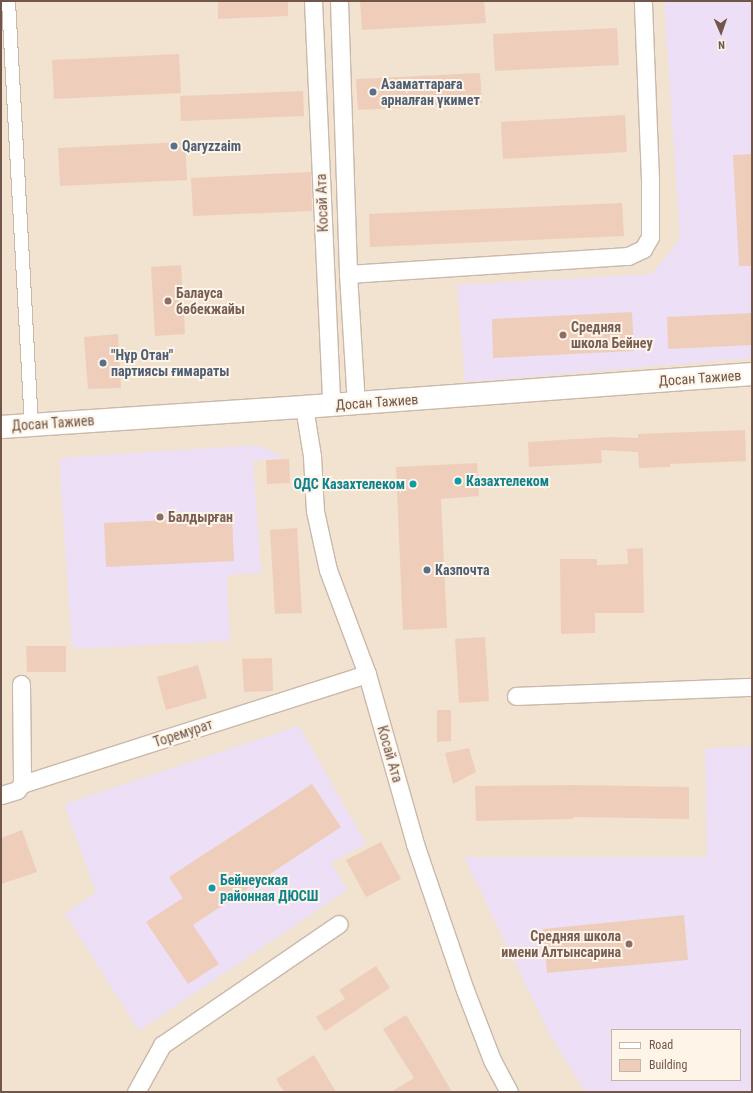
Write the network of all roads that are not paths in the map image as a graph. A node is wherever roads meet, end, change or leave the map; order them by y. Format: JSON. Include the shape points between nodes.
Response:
{"nodes":[{"id":1,"x":8,"y":1,"type":"edge"},
{"id":2,"x":313,"y":1,"type":"edge"},
{"id":3,"x":339,"y":1,"type":"edge"},
{"id":4,"x":643,"y":1,"type":"edge"},
{"id":5,"x":315,"y":30,"type":"junction"},
{"id":6,"x":340,"y":30,"type":"junction"},
{"id":7,"x":348,"y":274,"type":"junction"},
{"id":8,"x":752,"y":374,"type":"edge"},
{"id":9,"x":356,"y":403,"type":"junction"},
{"id":10,"x":331,"y":405,"type":"junction"},
{"id":11,"x":304,"y":407,"type":"junction"},
{"id":12,"x":32,"y":424,"type":"junction"},
{"id":13,"x":1,"y":427,"type":"edge"},
{"id":14,"x":367,"y":674,"type":"junction"},
{"id":15,"x":21,"y":684,"type":"dead end"},
{"id":16,"x":752,"y":687,"type":"edge"},
{"id":17,"x":516,"y":696,"type":"dead end"},
{"id":18,"x":22,"y":784,"type":"junction"},
{"id":19,"x":1,"y":795,"type":"edge"},
{"id":20,"x":339,"y":924,"type":"dead end"},
{"id":21,"x":136,"y":1092,"type":"edge"},
{"id":22,"x":509,"y":1092,"type":"edge"}],
"edges":[{"from":1,"to":12,"type":"street"},
{"from":2,"to":5,"type":"street","name":"Косай Ата"},
{"from":3,"to":6,"type":"street","name":"Косай Ата"},
{"from":4,"to":7,"type":"street","via":[[650,222],[650,237],[643,249],[628,256]]},
{"from":5,"to":6,"type":"street"},
{"from":5,"to":10,"type":"street","name":"Косай Ата"},
{"from":6,"to":7,"type":"street","name":"Косай Ата"},
{"from":7,"to":9,"type":"street","name":"Косай Ата"},
{"from":8,"to":9,"type":"street","name":"Досан Тажиев"},
{"from":9,"to":10,"type":"street","name":"Досан Тажиев"},
{"from":10,"to":11,"type":"street","name":"Досан Тажиев"},
{"from":11,"to":12,"type":"street","name":"Досан Тажиев"},
{"from":11,"to":14,"type":"street","name":"Косай Ата","via":[[312,456],[315,511],[328,570]]},
{"from":12,"to":13,"type":"street","name":"Досан Тажиев"},
{"from":14,"to":18,"type":"street","name":"Торемурат"},
{"from":14,"to":22,"type":"street","name":"Косай Ата","via":[[418,851],[492,1060]]},
{"from":15,"to":18,"type":"street"},
{"from":16,"to":17,"type":"street"},
{"from":18,"to":19,"type":"street","name":"Торемурат","via":[[17,790]]},
{"from":20,"to":21,"type":"street","via":[[162,1045]]}]}
